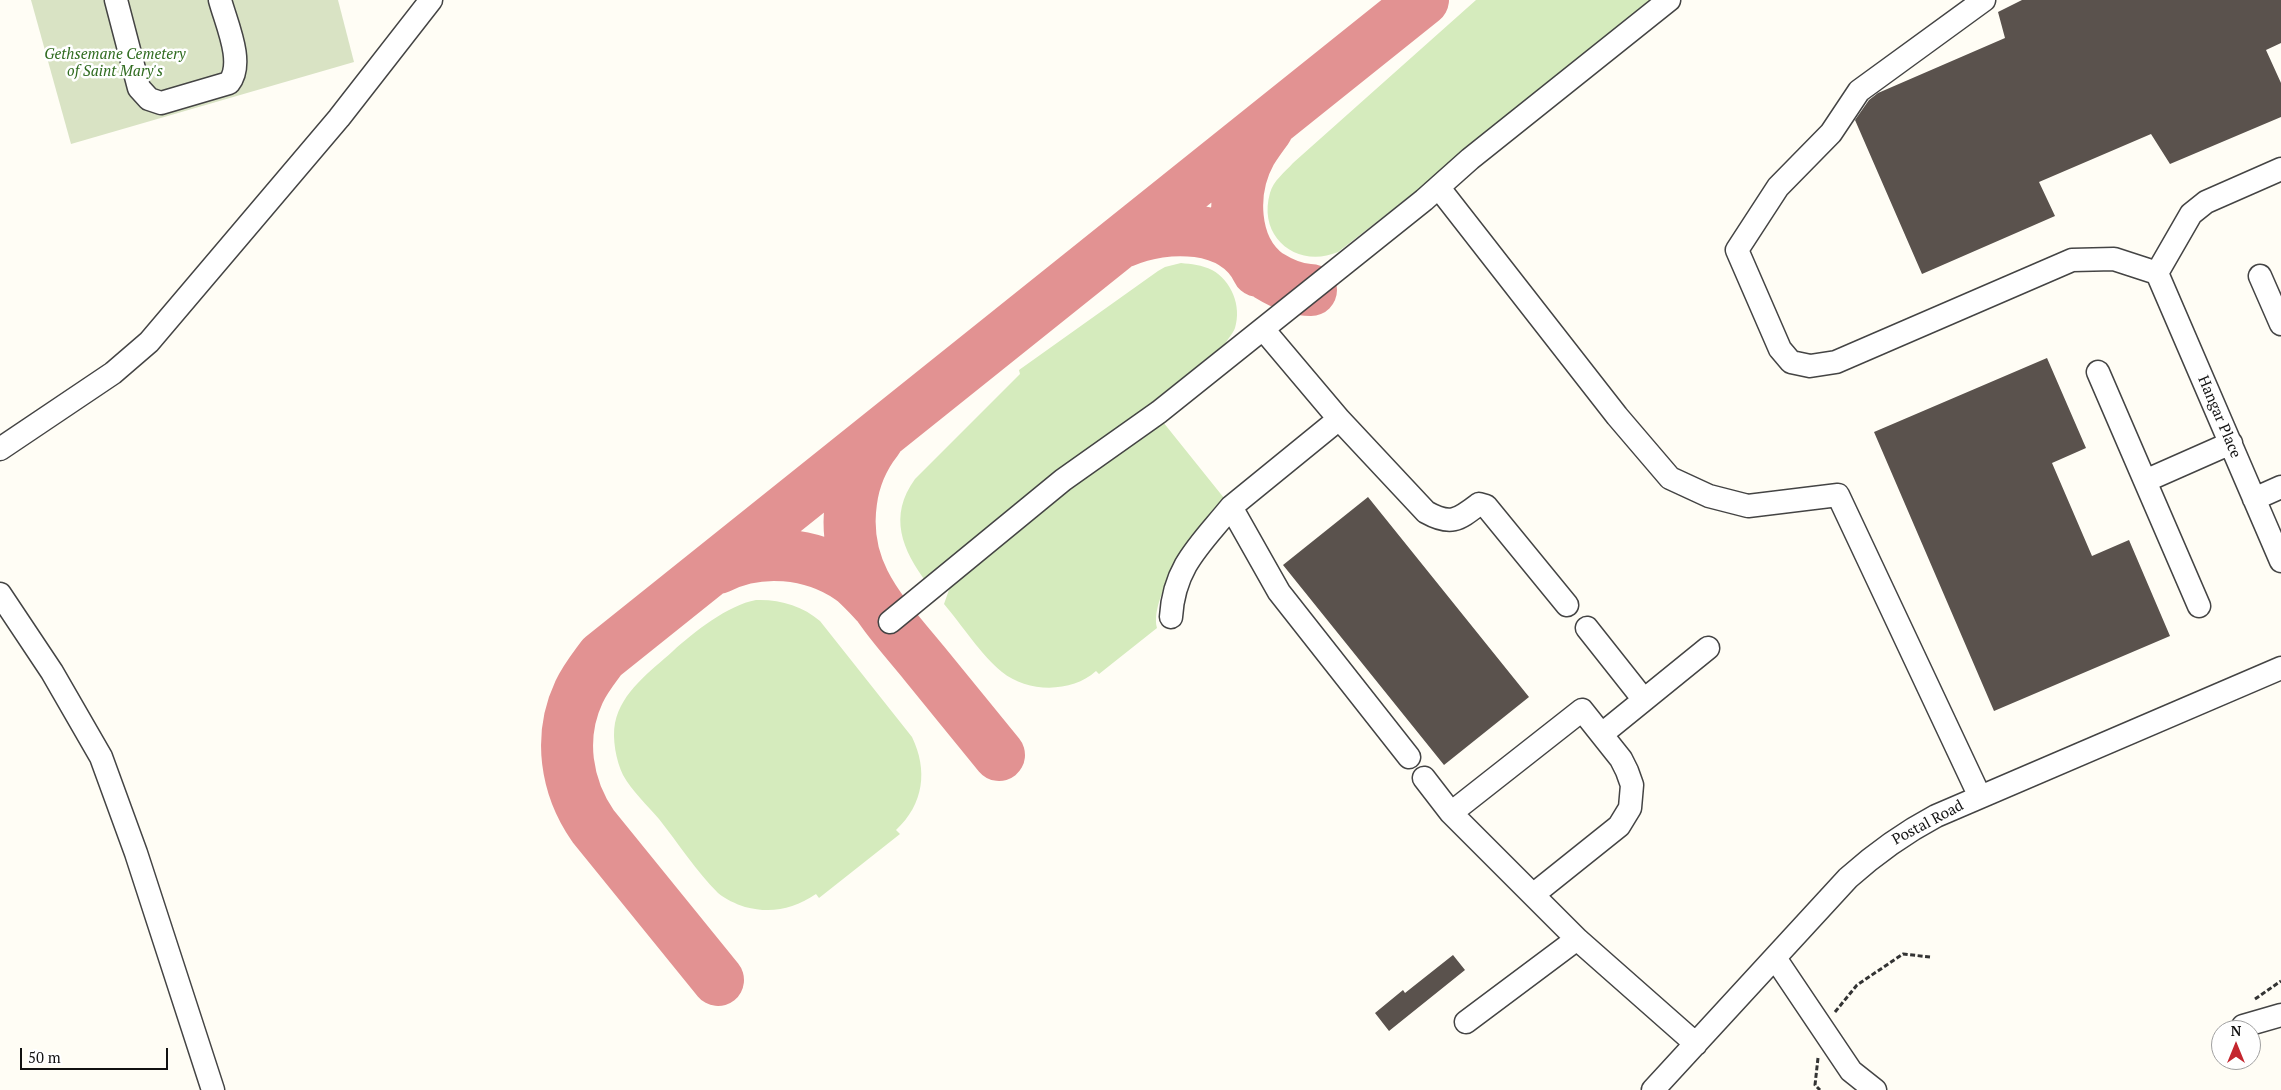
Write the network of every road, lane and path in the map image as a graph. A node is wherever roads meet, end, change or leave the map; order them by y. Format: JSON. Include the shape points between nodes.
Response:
{"nodes":[{"id":1,"x":116,"y":0,"type":"edge"},
{"id":2,"x":220,"y":0,"type":"edge"},
{"id":3,"x":431,"y":0,"type":"edge"},
{"id":4,"x":1669,"y":0,"type":"edge"},
{"id":5,"x":1984,"y":0,"type":"edge"},
{"id":6,"x":2281,"y":169,"type":"edge"},
{"id":7,"x":1438,"y":188,"type":"junction"},
{"id":8,"x":2157,"y":273,"type":"junction"},
{"id":9,"x":2260,"y":276,"type":"dead end"},
{"id":10,"x":2281,"y":324,"type":"edge"},
{"id":11,"x":1263,"y":329,"type":"junction"},
{"id":12,"x":2098,"y":372,"type":"dead end"},
{"id":13,"x":1339,"y":419,"type":"junction"},
{"id":14,"x":2231,"y":443,"type":"junction"},
{"id":15,"x":0,"y":449,"type":"edge"},
{"id":16,"x":2145,"y":480,"type":"junction"},
{"id":17,"x":2281,"y":487,"type":"edge"},
{"id":18,"x":2254,"y":499,"type":"junction"},
{"id":19,"x":1231,"y":507,"type":"junction"},
{"id":20,"x":2281,"y":561,"type":"edge"},
{"id":21,"x":0,"y":594,"type":"edge"},
{"id":22,"x":1566,"y":604,"type":"dead end"},
{"id":23,"x":2199,"y":606,"type":"dead end"},
{"id":24,"x":1171,"y":617,"type":"dead end"},
{"id":25,"x":890,"y":622,"type":"dead end"},
{"id":26,"x":1587,"y":628,"type":"dead end"},
{"id":27,"x":1708,"y":648,"type":"dead end"},
{"id":28,"x":2281,"y":668,"type":"edge"},
{"id":29,"x":1644,"y":700,"type":"junction"},
{"id":30,"x":1602,"y":734,"type":"junction"},
{"id":31,"x":1409,"y":757,"type":"dead end"},
{"id":32,"x":1424,"y":778,"type":"dead end"},
{"id":33,"x":1980,"y":797,"type":"junction"},
{"id":34,"x":1452,"y":813,"type":"junction"},
{"id":35,"x":1534,"y":894,"type":"junction"},
{"id":36,"x":1577,"y":939,"type":"junction"},
{"id":37,"x":1930,"y":957,"type":"dead end"},
{"id":38,"x":1774,"y":958,"type":"junction"},
{"id":39,"x":2281,"y":981,"type":"edge"},
{"id":40,"x":2250,"y":1003,"type":"dead end"},
{"id":41,"x":2281,"y":1015,"type":"edge"},
{"id":42,"x":2261,"y":1021,"type":"edge"},
{"id":43,"x":1466,"y":1022,"type":"dead end"},
{"id":44,"x":1822,"y":1028,"type":"junction"},
{"id":45,"x":1696,"y":1044,"type":"junction"},
{"id":46,"x":213,"y":1090,"type":"edge"},
{"id":47,"x":1653,"y":1090,"type":"edge"},
{"id":48,"x":1820,"y":1090,"type":"edge"},
{"id":49,"x":1875,"y":1090,"type":"edge"}],
"edges":[{"from":1,"to":2,"type":"street","via":[[139,88],[149,99],[161,103],[229,83],[233,78],[236,60]]},
{"from":3,"to":15,"type":"street","via":[[339,118],[149,342],[113,373]]},
{"from":4,"to":7,"type":"street","via":[[1477,153]]},
{"from":5,"to":8,"type":"street","via":[[1859,91],[1831,133],[1778,187],[1737,250],[1780,349],[1791,362],[1810,366],[1836,362],[2072,260],[2114,259]]},
{"from":6,"to":8,"type":"street","via":[[2198,208],[2177,234]]},
{"from":7,"to":11,"type":"street"},
{"from":7,"to":33,"type":"street","via":[[1617,416],[1670,478],[1709,496],[1748,506],[1838,495]]},
{"from":8,"to":14,"type":"street","name":"Hangar Place"},
{"from":9,"to":10,"type":"street"},
{"from":11,"to":13,"type":"street"},
{"from":11,"to":25,"type":"street","via":[[1159,412],[1064,480]]},
{"from":12,"to":16,"type":"street"},
{"from":13,"to":19,"type":"street"},
{"from":13,"to":22,"type":"street","via":[[1426,512],[1442,521],[1462,517],[1479,504],[1486,506]]},
{"from":14,"to":16,"type":"street"},
{"from":14,"to":18,"type":"street","name":"Hangar Place"},
{"from":16,"to":23,"type":"street"},
{"from":17,"to":18,"type":"street"},
{"from":18,"to":20,"type":"street","name":"Hangar Place"},
{"from":19,"to":24,"type":"street","via":[[1183,568],[1174,590]]},
{"from":19,"to":31,"type":"street","via":[[1279,592]]},
{"from":21,"to":46,"type":"street","via":[[52,672],[101,756]]},
{"from":26,"to":29,"type":"street"},
{"from":27,"to":29,"type":"street"},
{"from":28,"to":33,"type":"street","name":"Postal Road"},
{"from":29,"to":30,"type":"street"},
{"from":30,"to":34,"type":"street","via":[[1582,710]]},
{"from":30,"to":35,"type":"street","via":[[1627,771],[1632,785],[1630,808],[1619,826]]},
{"from":32,"to":34,"type":"street"},
{"from":33,"to":38,"type":"street","name":"Postal Road","via":[[1936,816],[1881,849],[1848,878]]},
{"from":34,"to":35,"type":"street"},
{"from":35,"to":36,"type":"street"},
{"from":36,"to":43,"type":"street"},
{"from":36,"to":45,"type":"street"},
{"from":37,"to":44,"type":"path","via":[[1903,954],[1857,985]]},
{"from":38,"to":44,"type":"street"},
{"from":38,"to":45,"type":"street","name":"Postal Road"},
{"from":39,"to":40,"type":"path"},
{"from":41,"to":42,"type":"street"},
{"from":44,"to":48,"type":"path","via":[[1815,1086]]},
{"from":44,"to":49,"type":"street","via":[[1851,1071]]},
{"from":45,"to":47,"type":"street","name":"Postal Road"}]}
